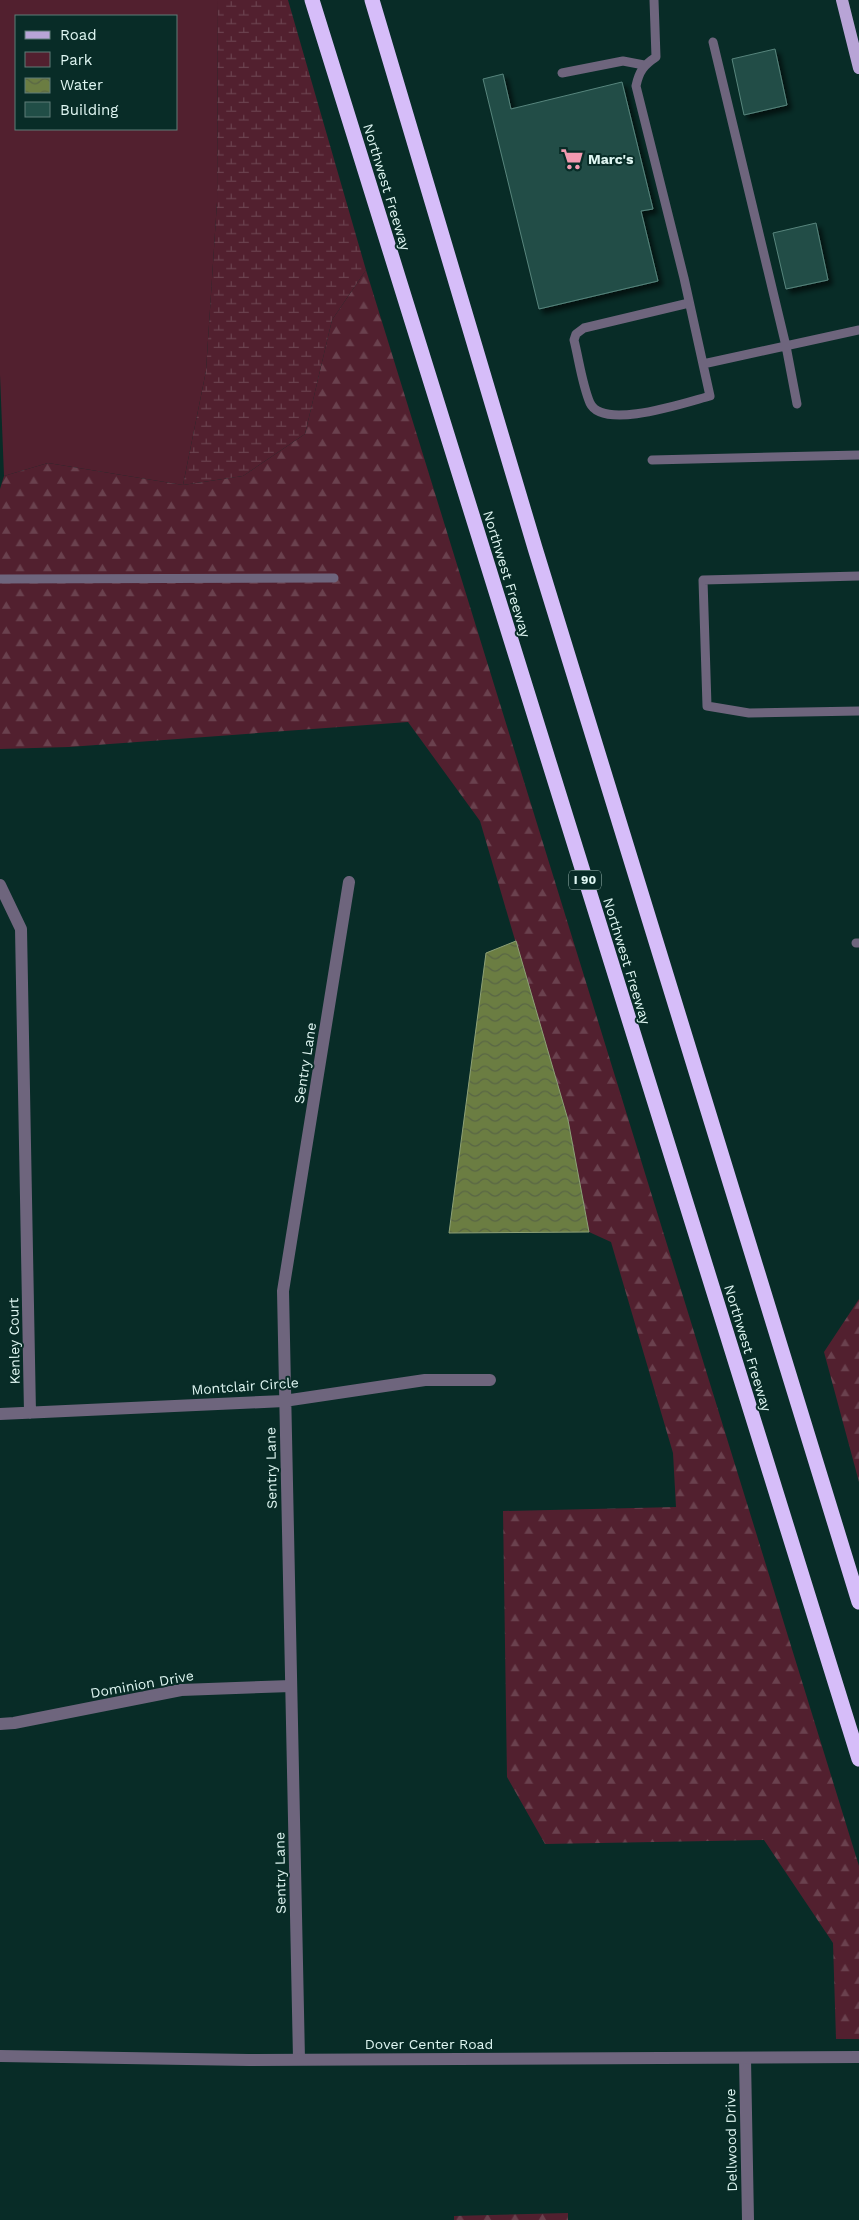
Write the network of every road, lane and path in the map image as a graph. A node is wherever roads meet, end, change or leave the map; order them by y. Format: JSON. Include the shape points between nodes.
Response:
{"nodes":[{"id":1,"x":312,"y":0,"type":"edge"},
{"id":2,"x":372,"y":0,"type":"edge"},
{"id":3,"x":654,"y":0,"type":"edge"},
{"id":4,"x":842,"y":0,"type":"edge"},
{"id":5,"x":713,"y":42,"type":"dead end"},
{"id":6,"x":644,"y":65,"type":"junction"},
{"id":7,"x":859,"y":68,"type":"edge"},
{"id":8,"x":562,"y":73,"type":"dead end"},
{"id":9,"x":689,"y":303,"type":"junction"},
{"id":10,"x":859,"y":330,"type":"edge"},
{"id":11,"x":786,"y":346,"type":"junction"},
{"id":12,"x":703,"y":364,"type":"junction"},
{"id":13,"x":797,"y":404,"type":"dead end"},
{"id":14,"x":859,"y":455,"type":"edge"},
{"id":15,"x":652,"y":460,"type":"dead end"},
{"id":16,"x":859,"y":576,"type":"edge"},
{"id":17,"x":334,"y":578,"type":"dead end"},
{"id":18,"x":0,"y":579,"type":"edge"},
{"id":19,"x":859,"y":711,"type":"edge"},
{"id":20,"x":349,"y":882,"type":"dead end"},
{"id":21,"x":0,"y":885,"type":"edge"},
{"id":22,"x":490,"y":1380,"type":"dead end"},
{"id":23,"x":284,"y":1401,"type":"junction"},
{"id":24,"x":30,"y":1413,"type":"junction"},
{"id":25,"x":0,"y":1414,"type":"edge"},
{"id":26,"x":859,"y":1602,"type":"edge"},
{"id":27,"x":291,"y":1686,"type":"junction"},
{"id":28,"x":0,"y":1724,"type":"edge"},
{"id":29,"x":859,"y":1759,"type":"edge"},
{"id":30,"x":0,"y":2056,"type":"edge"},
{"id":31,"x":859,"y":2057,"type":"edge"},
{"id":32,"x":745,"y":2058,"type":"junction"},
{"id":33,"x":299,"y":2059,"type":"junction"},
{"id":34,"x":748,"y":2220,"type":"edge"}],
"edges":[{"from":1,"to":29,"type":"highway","name":"Northwest Freeway","number":"I 90"},
{"from":2,"to":26,"type":"highway","via":[[541,567]]},
{"from":3,"to":6,"type":"lane","via":[[656,57]]},
{"from":4,"to":7,"type":"main road"},
{"from":5,"to":11,"type":"lane"},
{"from":6,"to":8,"type":"lane","via":[[623,61]]},
{"from":6,"to":9,"type":"lane","via":[[636,86]]},
{"from":9,"to":12,"type":"lane"},
{"from":9,"to":12,"type":"lane","via":[[584,328],[574,340],[591,404],[599,412],[619,416],[710,396]]},
{"from":10,"to":11,"type":"lane"},
{"from":11,"to":12,"type":"lane"},
{"from":11,"to":13,"type":"lane"},
{"from":14,"to":15,"type":"lane"},
{"from":16,"to":19,"type":"lane","via":[[703,580],[707,706],[749,713]]},
{"from":17,"to":18,"type":"lane"},
{"from":20,"to":23,"type":"street","name":"Sentry Lane","via":[[284,1291]]},
{"from":21,"to":24,"type":"street","name":"Kenley Court","via":[[21,929]]},
{"from":22,"to":23,"type":"street","name":"Montclair Circle","via":[[425,1380]]},
{"from":23,"to":24,"type":"street","name":"Montclair Circle"},
{"from":23,"to":27,"type":"street","name":"Sentry Lane"},
{"from":24,"to":25,"type":"street","name":"Montclair Circle"},
{"from":27,"to":28,"type":"street","name":"Dominion Drive","via":[[181,1690]]},
{"from":27,"to":33,"type":"street","name":"Sentry Lane"},
{"from":30,"to":33,"type":"street","name":"Dover Center Road"},
{"from":31,"to":32,"type":"street","name":"Dover Center Road"},
{"from":32,"to":33,"type":"street","name":"Dover Center Road"},
{"from":32,"to":34,"type":"street","name":"Dellwood Drive"}]}
